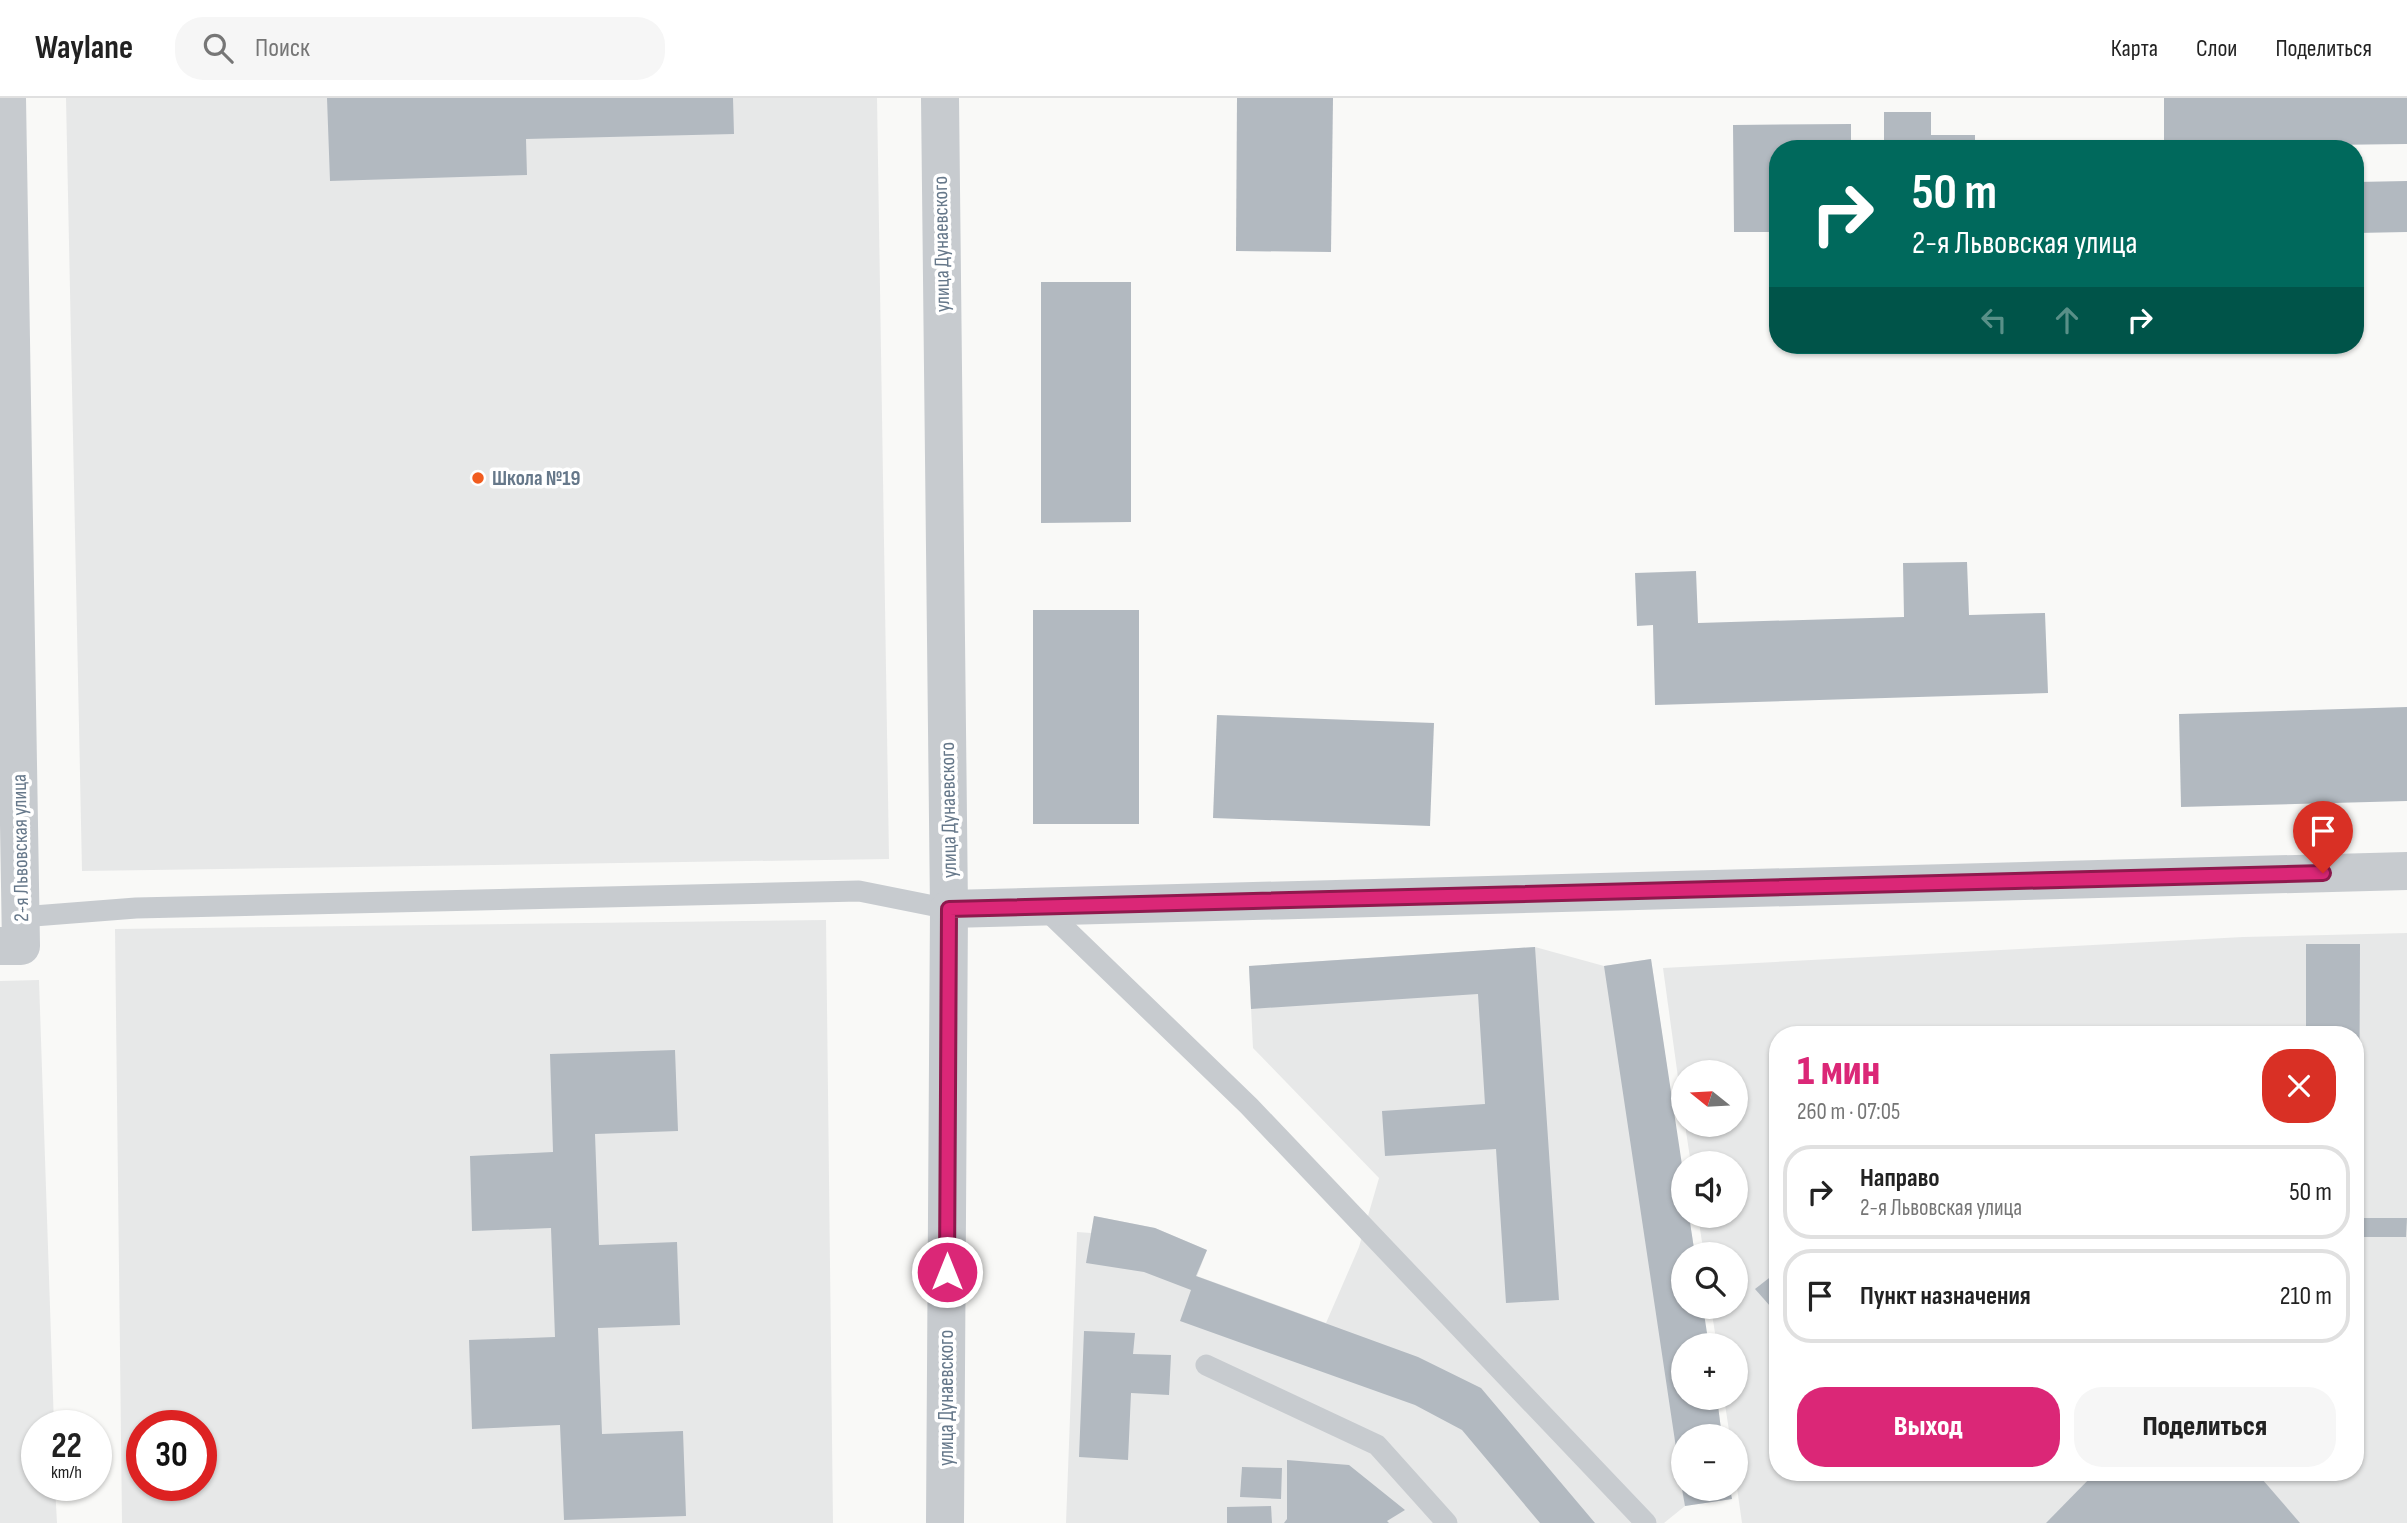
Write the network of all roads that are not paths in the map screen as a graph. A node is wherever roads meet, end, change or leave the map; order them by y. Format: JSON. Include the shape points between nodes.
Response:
{"nodes":[{"id":1,"x":940,"y":98,"type":"edge"},
{"id":2,"x":5,"y":108,"type":"edge"},
{"id":3,"x":8,"y":574,"type":"edge"},
{"id":4,"x":9,"y":773,"type":"edge"},
{"id":5,"x":2407,"y":871,"type":"edge"},
{"id":6,"x":1043,"y":906,"type":"junction"},
{"id":7,"x":949,"y":909,"type":"junction"},
{"id":8,"x":10,"y":932,"type":"edge"},
{"id":9,"x":1206,"y":1364,"type":"dead end"},
{"id":10,"x":945,"y":1523,"type":"edge"},
{"id":11,"x":1447,"y":1523,"type":"edge"},
{"id":12,"x":1646,"y":1523,"type":"edge"}],
"edges":[{"from":1,"to":7,"type":"street","name":"улица Дунаевского"},
{"from":2,"to":3,"type":"street","name":"2-я Львовская улица"},
{"from":3,"to":4,"type":"street","name":"2-я Львовская улица"},
{"from":4,"to":8,"type":"street","name":"2-я Львовская улица"},
{"from":5,"to":6,"type":"street"},
{"from":6,"to":7,"type":"street"},
{"from":6,"to":12,"type":"lane","via":[[1249,1106]]},
{"from":7,"to":8,"type":"lane","via":[[859,891],[136,908]]},
{"from":7,"to":10,"type":"street","name":"улица Дунаевского"},
{"from":9,"to":11,"type":"lane","via":[[1377,1445]]}]}
